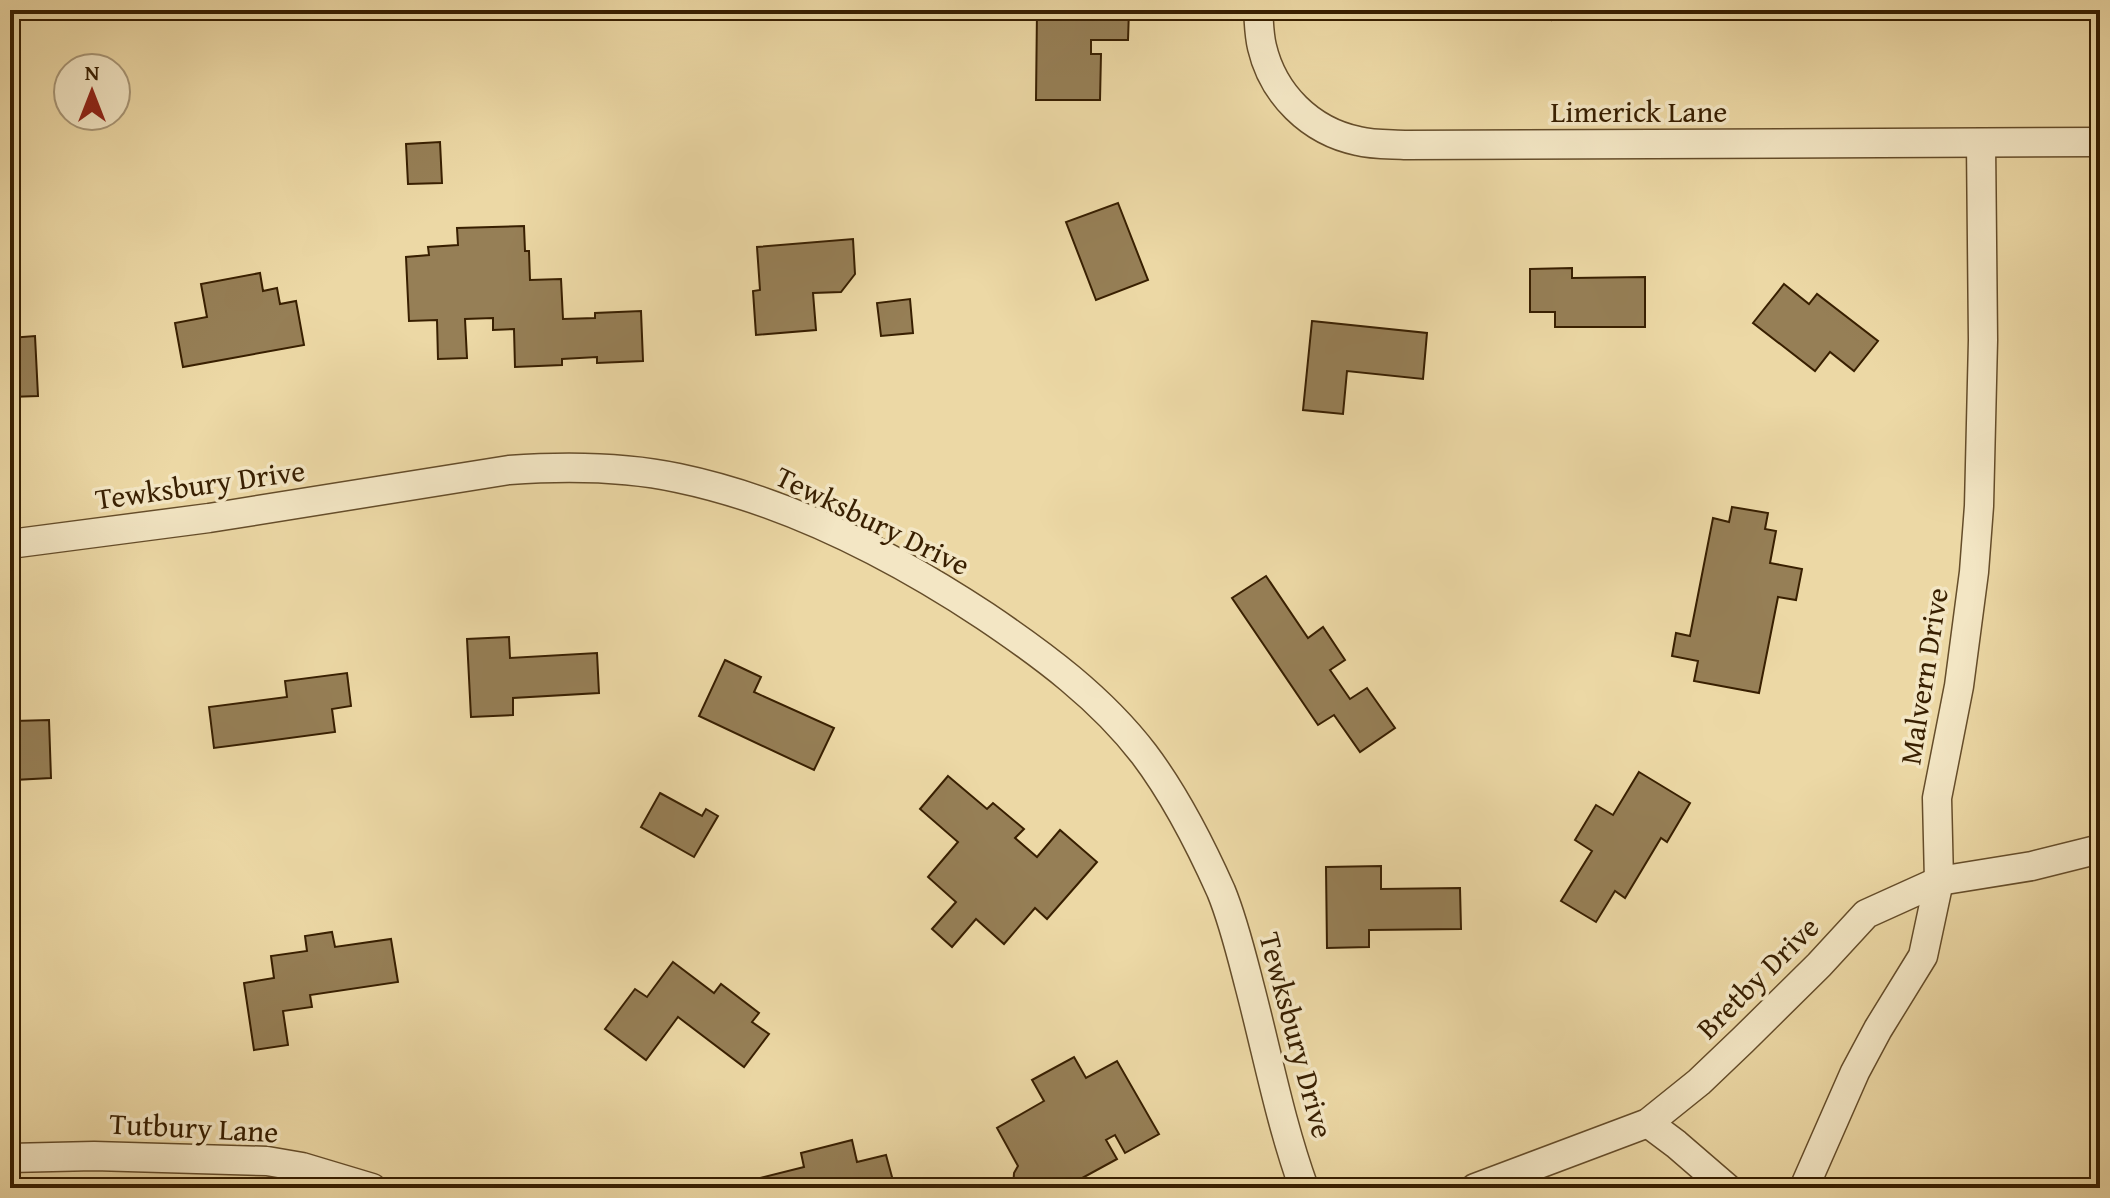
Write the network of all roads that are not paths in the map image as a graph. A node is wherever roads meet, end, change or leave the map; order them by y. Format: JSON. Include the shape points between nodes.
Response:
{"nodes":[{"id":1,"x":1258,"y":10,"type":"edge"},
{"id":2,"x":2100,"y":142,"type":"edge"},
{"id":3,"x":1981,"y":143,"type":"junction"},
{"id":4,"x":10,"y":544,"type":"edge"},
{"id":5,"x":2100,"y":849,"type":"edge"},
{"id":6,"x":1939,"y":881,"type":"junction"},
{"id":7,"x":1648,"y":1123,"type":"junction"},
{"id":8,"x":10,"y":1158,"type":"edge"},
{"id":9,"x":372,"y":1188,"type":"edge"},
{"id":10,"x":1304,"y":1188,"type":"edge"},
{"id":11,"x":1475,"y":1188,"type":"edge"},
{"id":12,"x":1727,"y":1188,"type":"edge"},
{"id":13,"x":1804,"y":1188,"type":"edge"}],
"edges":[{"from":1,"to":3,"type":"street","name":"Limerick Lane","via":[[1262,46],[1280,90],[1324,129],[1358,142]]},
{"from":2,"to":3,"type":"street","name":"Limerick Lane"},
{"from":3,"to":6,"type":"street","name":"Malvern Drive","via":[[1979,506],[1959,686],[1937,798]]},
{"from":4,"to":10,"type":"street","name":"Tewksbury Drive","via":[[552,467],[633,470],[677,478],[750,497],[839,534],[946,591],[1057,666],[1144,754],[1179,809],[1222,895]]},
{"from":5,"to":6,"type":"street","name":"Bretby Drive"},
{"from":6,"to":7,"type":"street","name":"Bretby Drive","via":[[1866,914],[1699,1082]]},
{"from":6,"to":13,"type":"street","name":"Malvern Drive","via":[[1923,956],[1855,1072]]},
{"from":7,"to":11,"type":"street","name":"Bretby Drive"},
{"from":7,"to":12,"type":"street"},
{"from":8,"to":9,"type":"street","name":"Tutbury Lane","via":[[267,1161]]}]}
